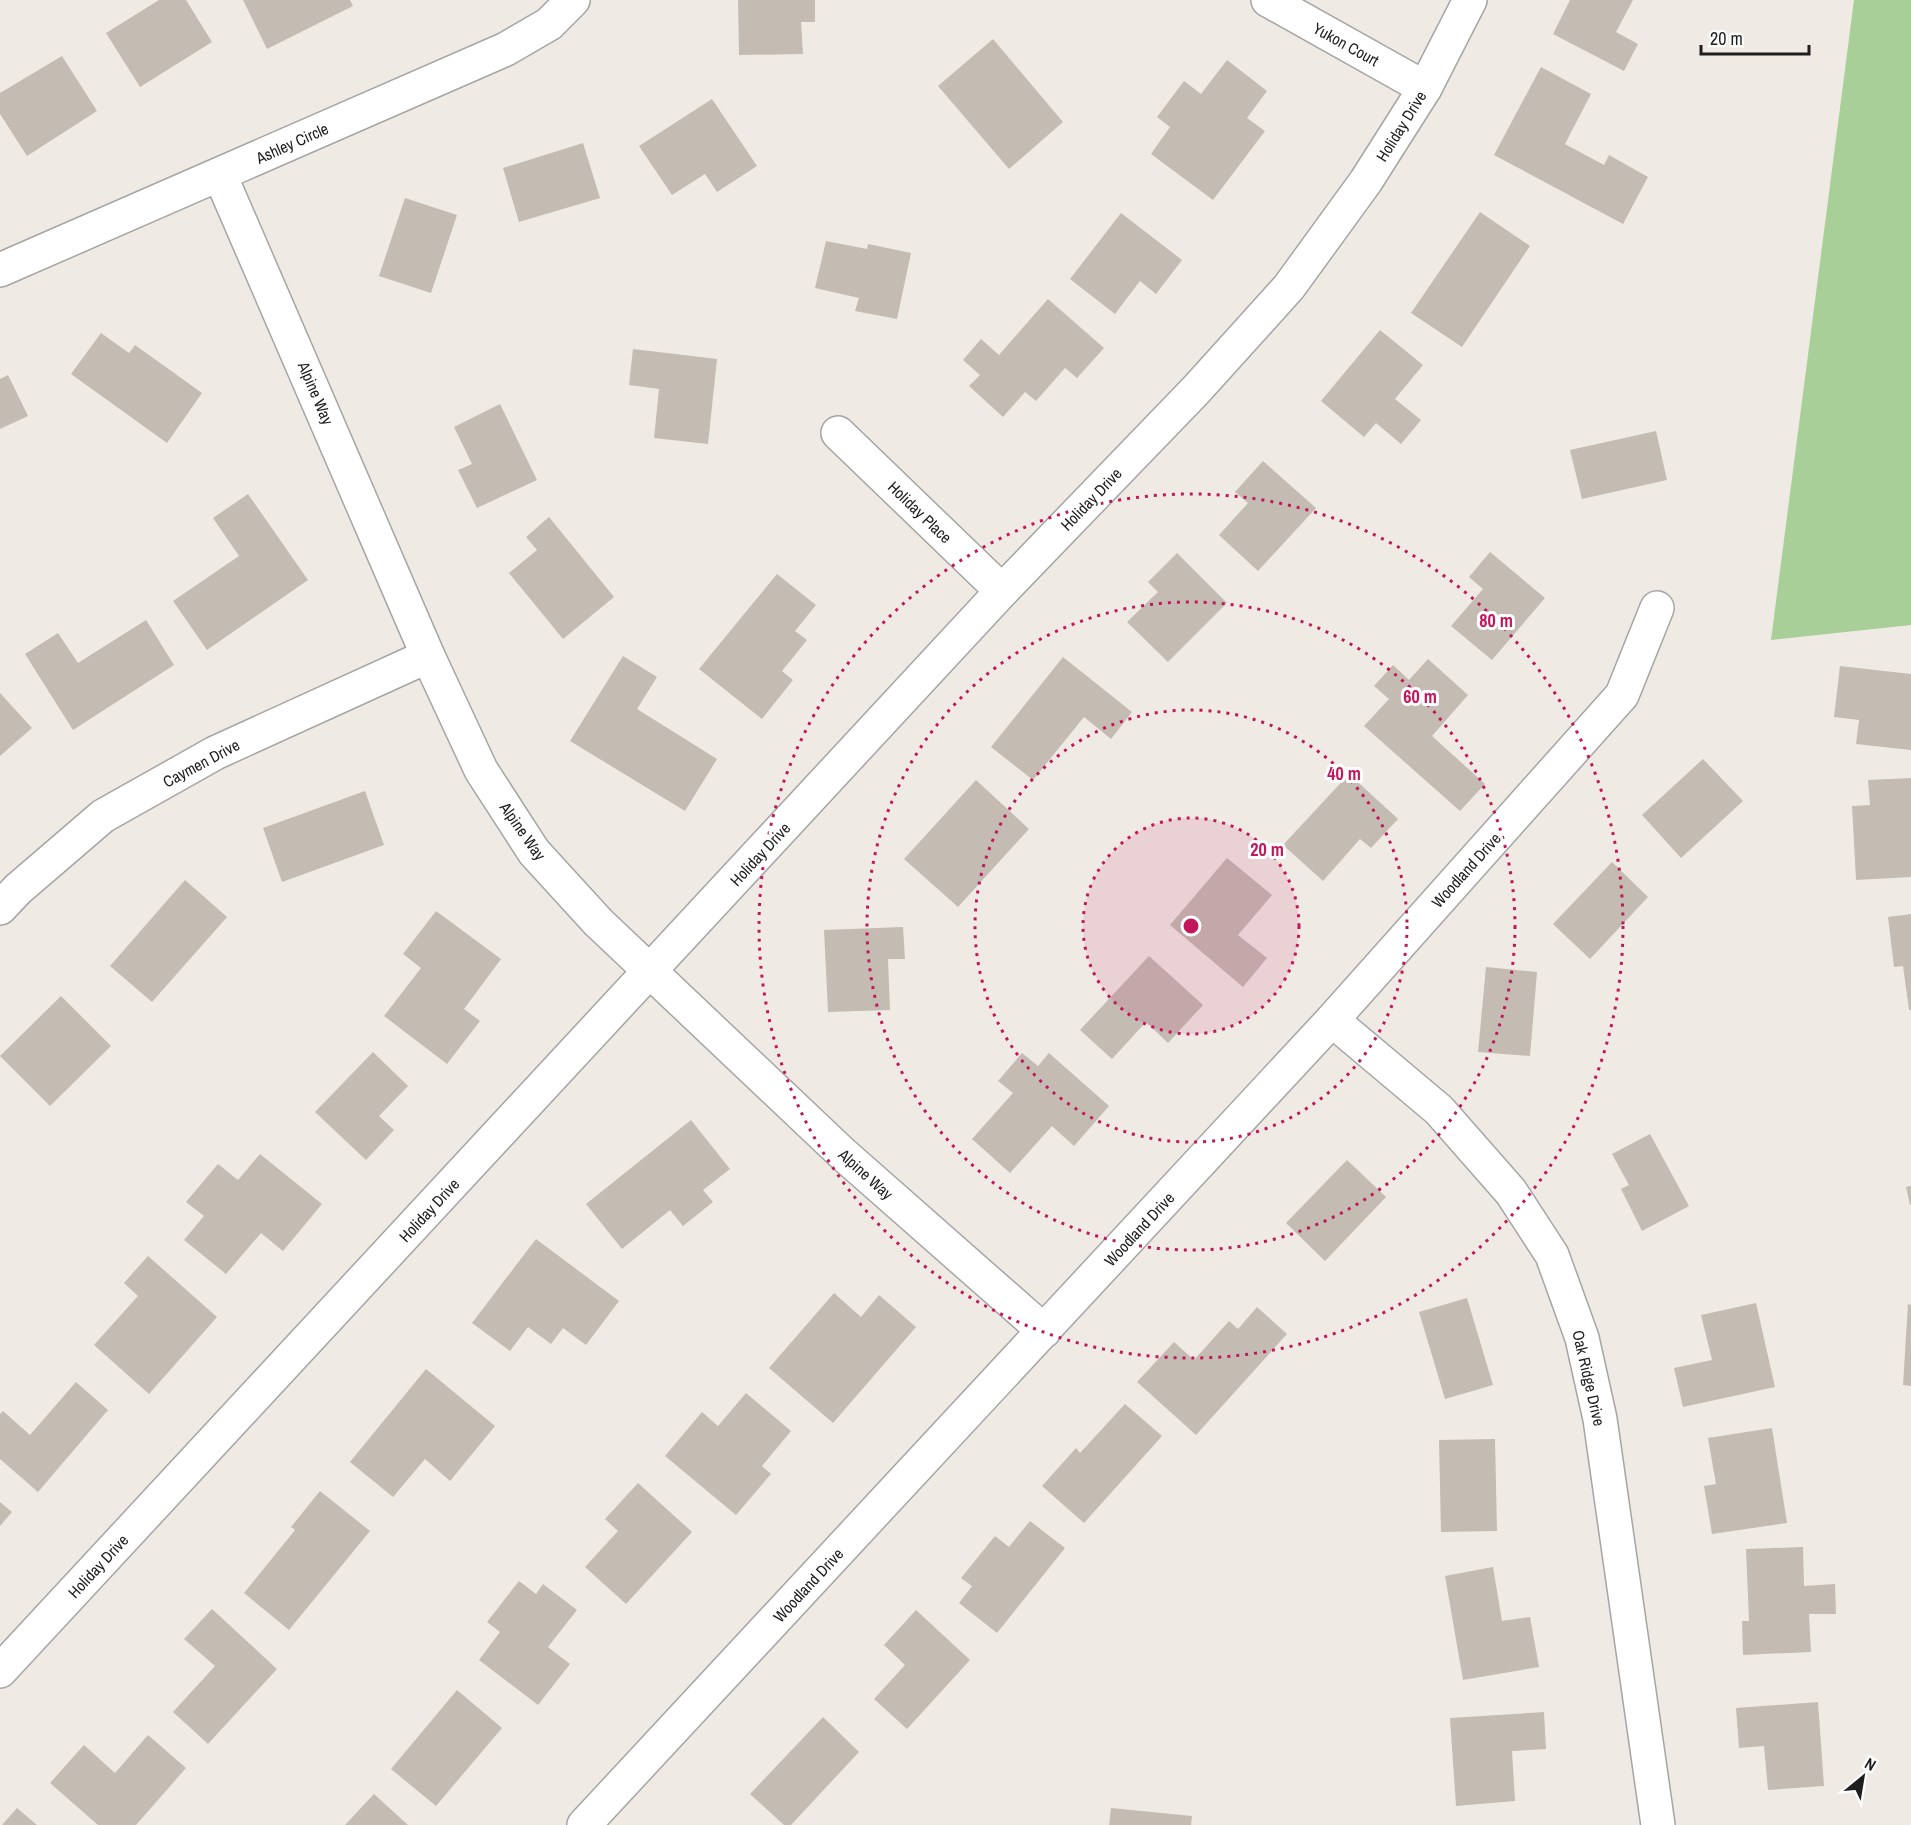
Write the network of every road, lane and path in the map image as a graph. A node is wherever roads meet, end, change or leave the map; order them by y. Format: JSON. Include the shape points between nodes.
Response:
{"nodes":[{"id":1,"x":573,"y":0,"type":"edge"},
{"id":2,"x":1268,"y":0,"type":"edge"},
{"id":3,"x":1470,"y":0,"type":"edge"},
{"id":4,"x":1425,"y":88,"type":"junction"},
{"id":5,"x":220,"y":175,"type":"junction"},
{"id":6,"x":0,"y":270,"type":"edge"},
{"id":7,"x":837,"y":433,"type":"dead end"},
{"id":8,"x":1002,"y":591,"type":"junction"},
{"id":9,"x":1657,"y":608,"type":"dead end"},
{"id":10,"x":428,"y":656,"type":"junction"},
{"id":11,"x":0,"y":908,"type":"edge"},
{"id":12,"x":651,"y":972,"type":"junction"},
{"id":13,"x":1332,"y":1020,"type":"junction"},
{"id":14,"x":1044,"y":1331,"type":"junction"},
{"id":15,"x":0,"y":1671,"type":"edge"},
{"id":16,"x":584,"y":1825,"type":"edge"},
{"id":17,"x":1658,"y":1825,"type":"edge"}],
"edges":[{"from":1,"to":5,"type":"street","name":"Ashley Circle","via":[[549,24],[506,49]]},
{"from":2,"to":4,"type":"street","name":"Yukon Court"},
{"from":3,"to":4,"type":"street","name":"Holiday Drive"},
{"from":4,"to":8,"type":"street","name":"Holiday Drive","via":[[1366,181],[1289,287],[1196,390]]},
{"from":5,"to":6,"type":"street","name":"Ashley Circle"},
{"from":5,"to":10,"type":"street","name":"Alpine Way"},
{"from":7,"to":8,"type":"street","name":"Holiday Place"},
{"from":8,"to":12,"type":"street","name":"Holiday Drive"},
{"from":9,"to":13,"type":"street","name":"Woodland Drive","via":[[1622,695]]},
{"from":10,"to":11,"type":"street","name":"Caymen Drive","via":[[215,753],[103,816]]},
{"from":10,"to":12,"type":"street","name":"Alpine Way","via":[[481,770],[534,852],[598,922]]},
{"from":12,"to":14,"type":"street","name":"Alpine Way","via":[[843,1154]]},
{"from":12,"to":15,"type":"street","name":"Holiday Drive"},
{"from":13,"to":14,"type":"street","name":"Woodland Drive"},
{"from":13,"to":17,"type":"street","name":"Oak Ridge Drive","via":[[1439,1110],[1511,1192],[1552,1255],[1582,1338],[1600,1419]]},
{"from":14,"to":16,"type":"street","name":"Woodland Drive"}]}
